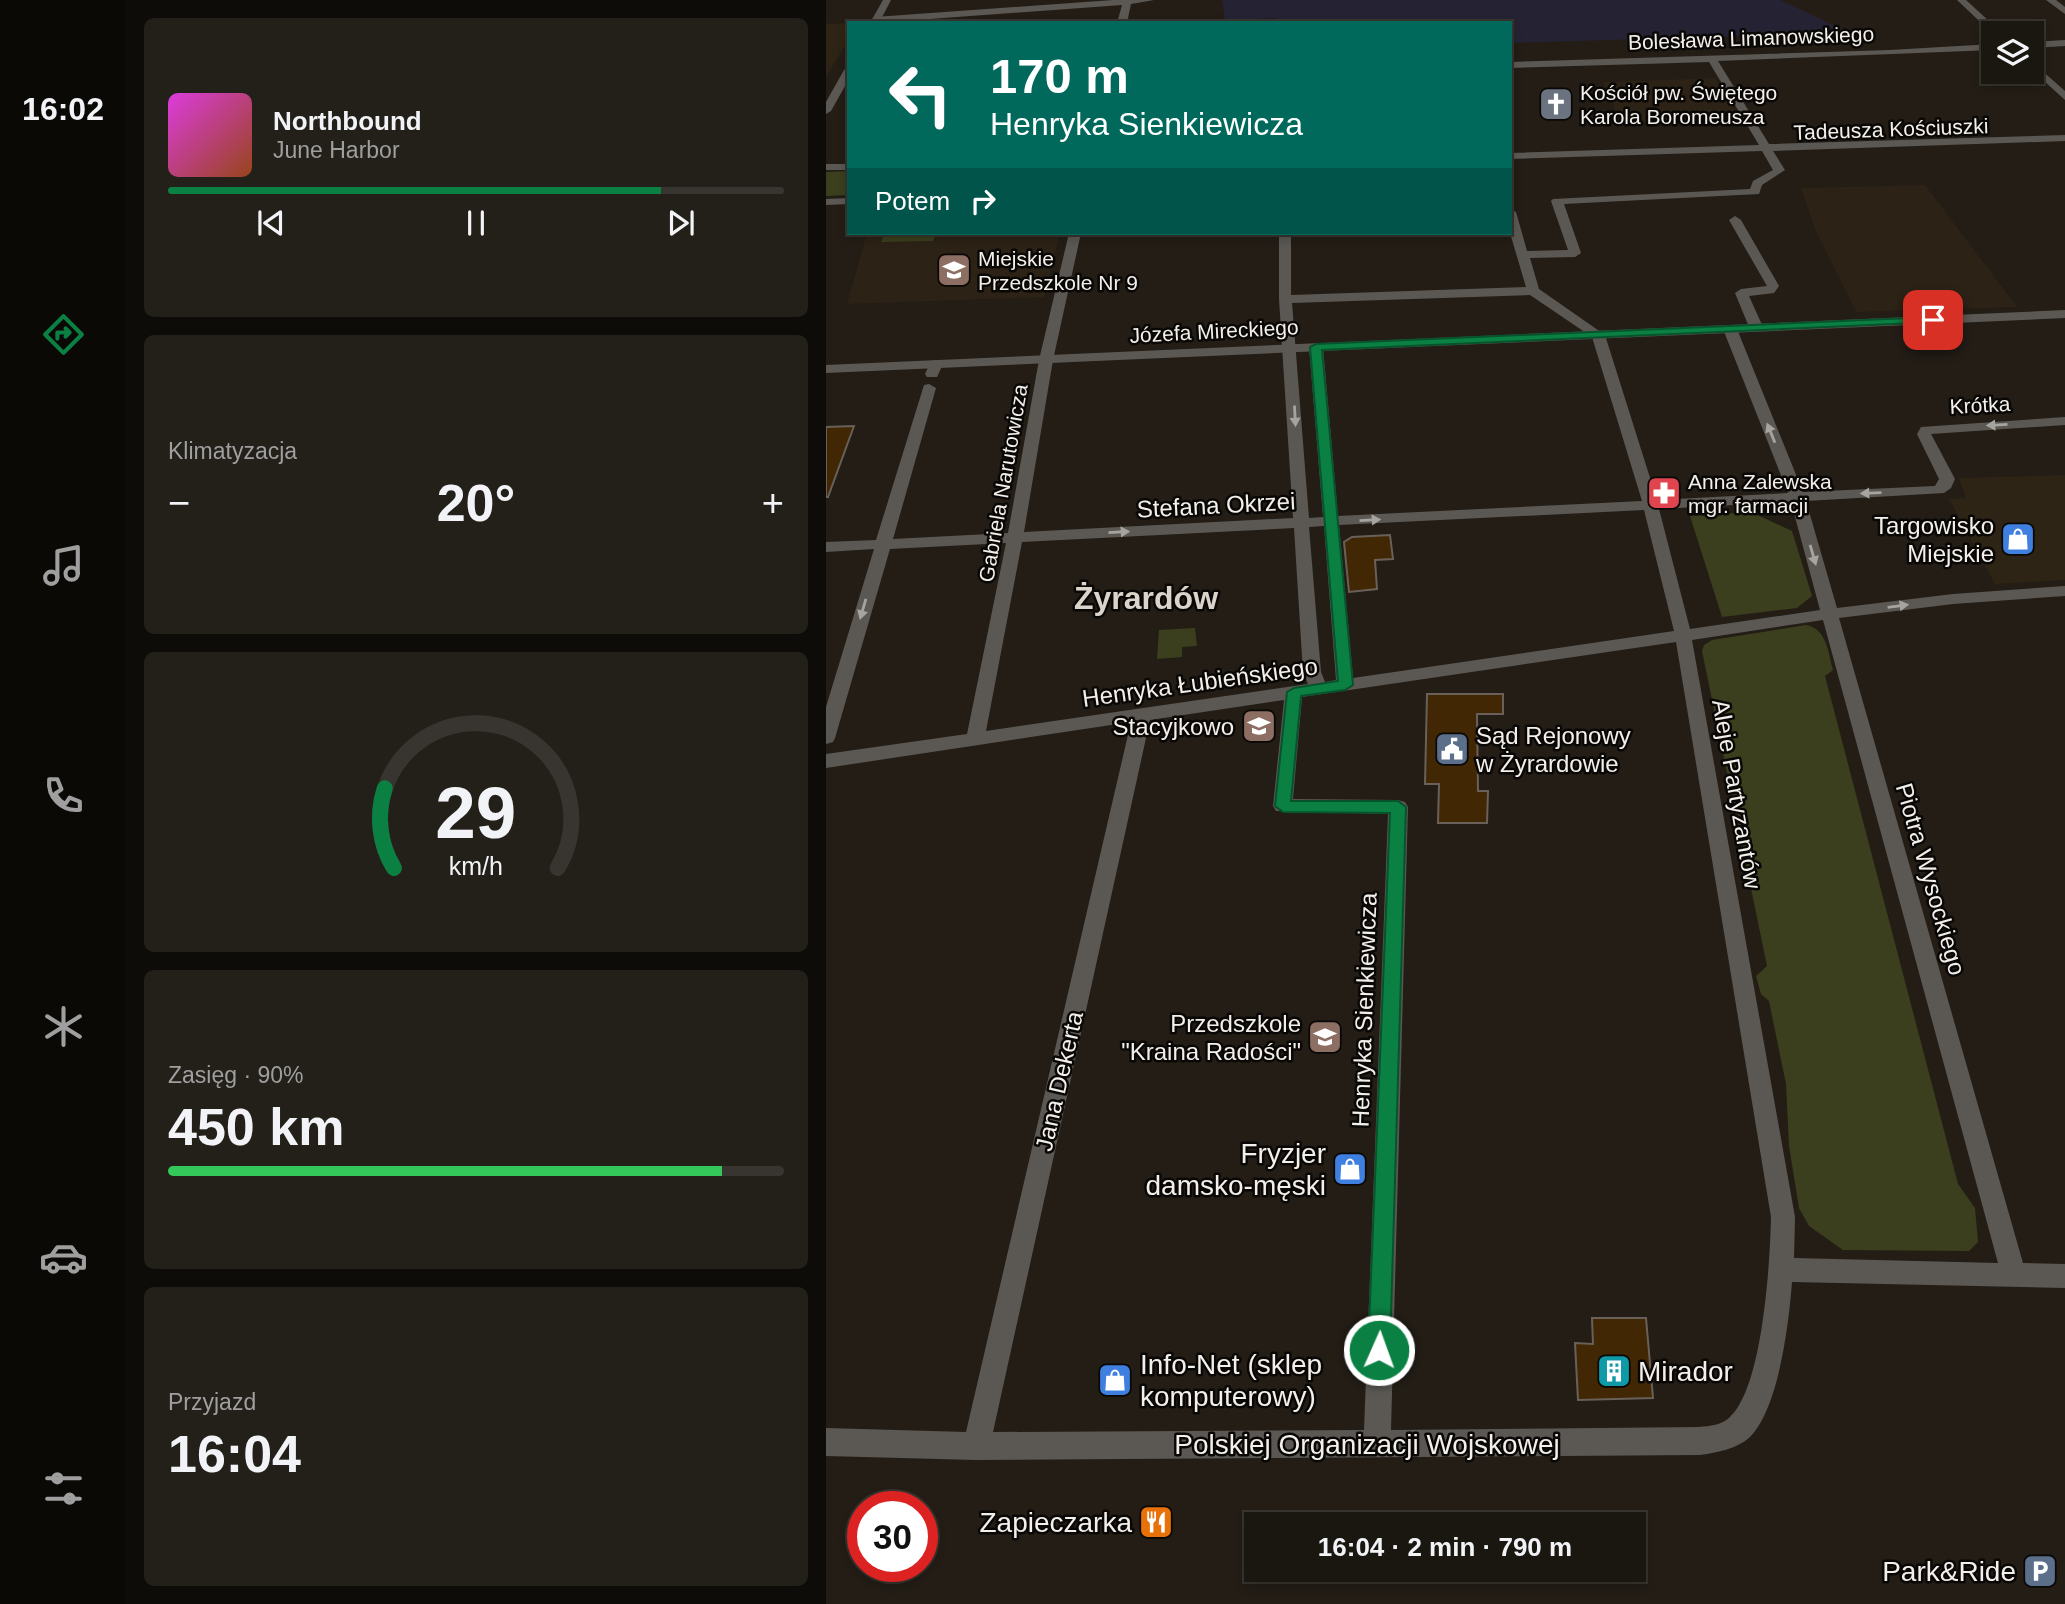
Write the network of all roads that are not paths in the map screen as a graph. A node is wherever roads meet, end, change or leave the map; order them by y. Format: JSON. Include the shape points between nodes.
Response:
{"nodes":[{"id":1,"x":887,"y":0,"type":"edge"},
{"id":2,"x":1150,"y":0,"type":"edge"},
{"id":3,"x":1961,"y":0,"type":"edge"},
{"id":4,"x":2050,"y":0,"type":"edge"},
{"id":5,"x":1127,"y":2,"type":"edge"},
{"id":6,"x":1023,"y":10,"type":"junction"},
{"id":7,"x":2065,"y":11,"type":"edge"},
{"id":8,"x":876,"y":21,"type":"edge"},
{"id":9,"x":887,"y":21,"type":"edge"},
{"id":10,"x":1019,"y":21,"type":"edge"},
{"id":11,"x":1122,"y":21,"type":"edge"},
{"id":12,"x":1985,"y":21,"type":"edge"},
{"id":13,"x":2065,"y":43,"type":"edge"},
{"id":14,"x":2044,"y":44,"type":"edge"},
{"id":15,"x":1981,"y":48,"type":"edge"},
{"id":16,"x":1712,"y":59,"type":"junction"},
{"id":17,"x":1512,"y":65,"type":"edge"},
{"id":18,"x":2044,"y":77,"type":"edge"},
{"id":19,"x":845,"y":85,"type":"edge"},
{"id":20,"x":826,"y":86,"type":"edge"},
{"id":21,"x":2065,"y":97,"type":"edge"},
{"id":22,"x":826,"y":111,"type":"edge"},
{"id":23,"x":2065,"y":138,"type":"edge"},
{"id":24,"x":1764,"y":147,"type":"junction"},
{"id":25,"x":1512,"y":156,"type":"edge"},
{"id":26,"x":1512,"y":162,"type":"edge"},
{"id":27,"x":826,"y":167,"type":"edge"},
{"id":28,"x":847,"y":167,"type":"edge"},
{"id":29,"x":847,"y":201,"type":"edge"},
{"id":30,"x":826,"y":202,"type":"edge"},
{"id":31,"x":1512,"y":219,"type":"edge"},
{"id":32,"x":1735,"y":220,"type":"dead end"},
{"id":33,"x":1075,"y":235,"type":"edge"},
{"id":34,"x":1285,"y":235,"type":"edge"},
{"id":35,"x":1522,"y":255,"type":"junction"},
{"id":36,"x":1533,"y":291,"type":"junction"},
{"id":37,"x":1285,"y":299,"type":"junction"},
{"id":38,"x":2065,"y":314,"type":"edge"},
{"id":39,"x":1756,"y":327,"type":"junction"},
{"id":40,"x":1730,"y":329,"type":"junction"},
{"id":41,"x":1598,"y":335,"type":"junction"},
{"id":42,"x":1316,"y":347,"type":"junction"},
{"id":43,"x":1290,"y":348,"type":"junction"},
{"id":44,"x":1046,"y":359,"type":"junction"},
{"id":45,"x":826,"y":369,"type":"edge"},
{"id":46,"x":932,"y":376,"type":"junction"},
{"id":47,"x":2065,"y":421,"type":"edge"},
{"id":48,"x":1797,"y":496,"type":"junction"},
{"id":49,"x":1651,"y":506,"type":"junction"},
{"id":50,"x":1329,"y":522,"type":"junction"},
{"id":51,"x":1301,"y":524,"type":"junction"},
{"id":52,"x":1015,"y":538,"type":"junction"},
{"id":53,"x":883,"y":544,"type":"junction"},
{"id":54,"x":826,"y":547,"type":"edge"},
{"id":55,"x":2065,"y":591,"type":"edge"},
{"id":56,"x":1830,"y":614,"type":"junction"},
{"id":57,"x":1683,"y":635,"type":"junction"},
{"id":58,"x":1345,"y":685,"type":"junction"},
{"id":59,"x":1319,"y":689,"type":"junction"},
{"id":60,"x":1294,"y":692,"type":"junction"},
{"id":61,"x":1142,"y":715,"type":"junction"},
{"id":62,"x":826,"y":738,"type":"edge"},
{"id":63,"x":975,"y":741,"type":"junction"},
{"id":64,"x":826,"y":761,"type":"edge"},
{"id":65,"x":1781,"y":1270,"type":"junction"},
{"id":66,"x":2014,"y":1276,"type":"junction"},
{"id":67,"x":2065,"y":1276,"type":"edge"},
{"id":68,"x":826,"y":1442,"type":"edge"},
{"id":69,"x":1377,"y":1445,"type":"junction"},
{"id":70,"x":976,"y":1446,"type":"junction"}],
"edges":[{"from":1,"to":8,"type":"street"},
{"from":2,"to":5,"type":"street"},
{"from":3,"to":12,"type":"street"},
{"from":4,"to":7,"type":"street"},
{"from":5,"to":6,"type":"street"},
{"from":5,"to":11,"type":"street"},
{"from":6,"to":9,"type":"street"},
{"from":6,"to":10,"type":"street"},
{"from":13,"to":14,"type":"street"},
{"from":15,"to":16,"type":"street","name":"Bolesława Limanowskiego"},
{"from":16,"to":17,"type":"street","name":"Bolesława Limanowskiego"},
{"from":16,"to":24,"type":"street"},
{"from":18,"to":21,"type":"street"},
{"from":19,"to":20,"type":"street"},
{"from":19,"to":22,"type":"street"},
{"from":23,"to":24,"type":"street","name":"Tadeusza Kościuszki","via":[[2010,144]]},
{"from":24,"to":25,"type":"street","name":"Tadeusza Kościuszki"},
{"from":24,"to":26,"type":"street","name":"Tadeusza Kościuszki"},
{"from":24,"to":35,"type":"street","via":[[1779,170],[1757,183],[1755,192],[1557,201],[1575,253]]},
{"from":27,"to":28,"type":"street"},
{"from":29,"to":30,"type":"street"},
{"from":31,"to":35,"type":"street"},
{"from":32,"to":39,"type":"street","via":[[1773,286],[1741,293]]},
{"from":33,"to":44,"type":"street","name":"Gabriela Narutowicza"},
{"from":34,"to":37,"type":"street"},
{"from":35,"to":36,"type":"street"},
{"from":36,"to":37,"type":"street"},
{"from":36,"to":41,"type":"street"},
{"from":37,"to":43,"type":"street"},
{"from":38,"to":39,"type":"street","name":"Józefa Mireckiego"},
{"from":39,"to":40,"type":"street","name":"Józefa Mireckiego"},
{"from":40,"to":41,"type":"street","name":"Józefa Mireckiego"},
{"from":48,"to":40,"type":"street","name":"Piotra Wysockiego","one_way":true},
{"from":41,"to":42,"type":"street","name":"Józefa Mireckiego"},
{"from":41,"to":49,"type":"street","name":"Aleje Partyzantów"},
{"from":42,"to":43,"type":"street","name":"Józefa Mireckiego"},
{"from":42,"to":50,"type":"street"},
{"from":43,"to":44,"type":"street","name":"Józefa Mireckiego"},
{"from":43,"to":51,"type":"street","one_way":true},
{"from":44,"to":46,"type":"street","name":"Józefa Mireckiego"},
{"from":44,"to":52,"type":"street","name":"Gabriela Narutowicza"},
{"from":45,"to":46,"type":"street","name":"Józefa Mireckiego"},
{"from":46,"to":53,"type":"street"},
{"from":47,"to":48,"type":"street","name":"Krótka","one_way":true,"via":[[1926,430],[1947,479],[1939,490]]},
{"from":48,"to":49,"type":"street"},
{"from":48,"to":56,"type":"street","name":"Piotra Wysockiego","one_way":true},
{"from":50,"to":49,"type":"street","name":"Stefana Okrzei","one_way":true},
{"from":49,"to":57,"type":"street","name":"Aleje Partyzantów"},
{"from":50,"to":51,"type":"street","name":"Stefana Okrzei"},
{"from":50,"to":58,"type":"street"},
{"from":52,"to":51,"type":"street","name":"Stefana Okrzei","one_way":true},
{"from":51,"to":59,"type":"street","via":[[1312,672]]},
{"from":52,"to":53,"type":"street","name":"Stefana Okrzei"},
{"from":52,"to":63,"type":"street","name":"Gabriela Narutowicza"},
{"from":53,"to":54,"type":"street","name":"Stefana Okrzei"},
{"from":53,"to":62,"type":"street","one_way":true},
{"from":56,"to":55,"type":"street","name":"Henryka Łubieńskiego","one_way":true},
{"from":56,"to":57,"type":"street","name":"Henryka Łubieńskiego"},
{"from":56,"to":66,"type":"street","name":"Piotra Wysockiego"},
{"from":57,"to":58,"type":"street","name":"Henryka Łubieńskiego"},
{"from":57,"to":65,"type":"street","name":"Aleje Partyzantów","via":[[1783,1217]]},
{"from":58,"to":59,"type":"street","name":"Henryka Łubieńskiego"},
{"from":59,"to":60,"type":"street","name":"Henryka Łubieńskiego"},
{"from":60,"to":61,"type":"street","name":"Henryka Łubieńskiego"},
{"from":60,"to":69,"type":"street","name":"Henryka Sienkiewicza","via":[[1283,806],[1398,807]]},
{"from":61,"to":63,"type":"street","name":"Henryka Łubieńskiego"},
{"from":61,"to":70,"type":"street","name":"Jana Dekerta"},
{"from":63,"to":64,"type":"street","name":"Henryka Łubieńskiego"},
{"from":65,"to":66,"type":"street"},
{"from":65,"to":69,"type":"street","name":"Polskiej Organizacji Wojskowej","via":[[1764,1381],[1755,1407],[1740,1428],[1718,1439]]},
{"from":66,"to":67,"type":"street"},
{"from":68,"to":70,"type":"street","name":"Polskiej Organizacji Wojskowej"},
{"from":69,"to":70,"type":"street","name":"Polskiej Organizacji Wojskowej"}]}
